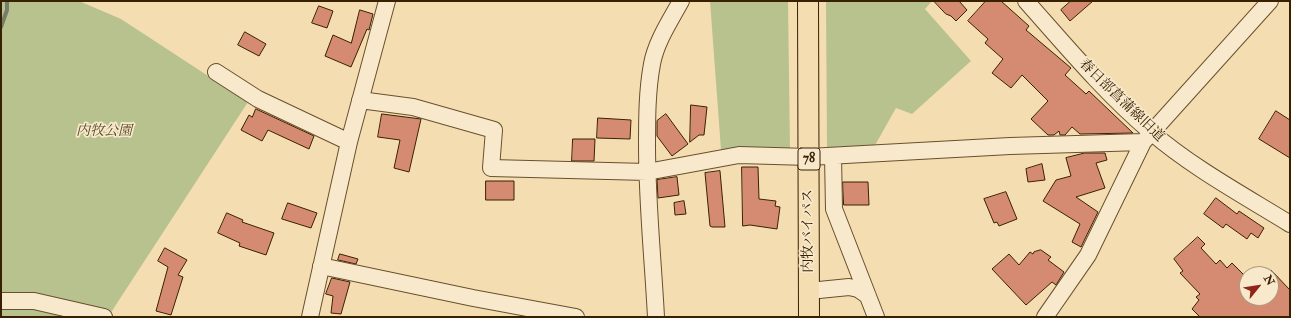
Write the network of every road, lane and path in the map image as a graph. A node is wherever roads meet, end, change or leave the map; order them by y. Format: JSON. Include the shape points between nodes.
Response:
{"nodes":[{"id":1,"x":387,"y":1,"type":"edge"},
{"id":2,"x":681,"y":1,"type":"edge"},
{"id":3,"x":808,"y":1,"type":"edge"},
{"id":4,"x":1026,"y":1,"type":"edge"},
{"id":5,"x":1270,"y":1,"type":"edge"},
{"id":6,"x":216,"y":72,"type":"dead end"},
{"id":7,"x":360,"y":100,"type":"junction"},
{"id":8,"x":1147,"y":137,"type":"junction"},
{"id":9,"x":349,"y":142,"type":"junction"},
{"id":10,"x":833,"y":156,"type":"junction"},
{"id":11,"x":809,"y":157,"type":"junction"},
{"id":12,"x":647,"y":172,"type":"junction"},
{"id":13,"x":1290,"y":224,"type":"edge"},
{"id":14,"x":321,"y":266,"type":"junction"},
{"id":15,"x":809,"y":291,"type":"junction"},
{"id":16,"x":868,"y":296,"type":"junction"},
{"id":17,"x":1,"y":301,"type":"edge"},
{"id":18,"x":104,"y":317,"type":"edge"},
{"id":19,"x":310,"y":317,"type":"edge"},
{"id":20,"x":576,"y":317,"type":"edge"},
{"id":21,"x":656,"y":317,"type":"edge"},
{"id":22,"x":809,"y":317,"type":"edge"},
{"id":23,"x":876,"y":317,"type":"edge"},
{"id":24,"x":1045,"y":317,"type":"edge"}],
"edges":[{"from":1,"to":7,"type":"street"},
{"from":2,"to":12,"type":"street","via":[[662,34],[652,63],[647,119]]},
{"from":3,"to":11,"type":"main road","name":"内牧バイパス","number":"78"},
{"from":4,"to":8,"type":"street","name":"春日部菖蒲線旧道"},
{"from":5,"to":8,"type":"street"},
{"from":6,"to":9,"type":"street","via":[[258,99]]},
{"from":7,"to":9,"type":"street"},
{"from":7,"to":12,"type":"street","via":[[414,107],[494,130],[491,168]]},
{"from":8,"to":10,"type":"street"},
{"from":8,"to":13,"type":"street","name":"春日部菖蒲線旧道","via":[[1174,150]]},
{"from":8,"to":24,"type":"street","via":[[1088,255]]},
{"from":9,"to":14,"type":"street"},
{"from":10,"to":11,"type":"street"},
{"from":10,"to":16,"type":"street","via":[[834,209]]},
{"from":11,"to":12,"type":"street","via":[[739,155]]},
{"from":11,"to":15,"type":"main road","name":"内牧バイパス","number":"78"},
{"from":12,"to":21,"type":"street"},
{"from":14,"to":19,"type":"street"},
{"from":14,"to":20,"type":"street"},
{"from":15,"to":16,"type":"street","via":[[849,287],[858,289]]},
{"from":15,"to":22,"type":"main road","name":"内牧バイパス","number":"78"},
{"from":16,"to":23,"type":"street"},
{"from":17,"to":18,"type":"street","via":[[34,301]]}]}
